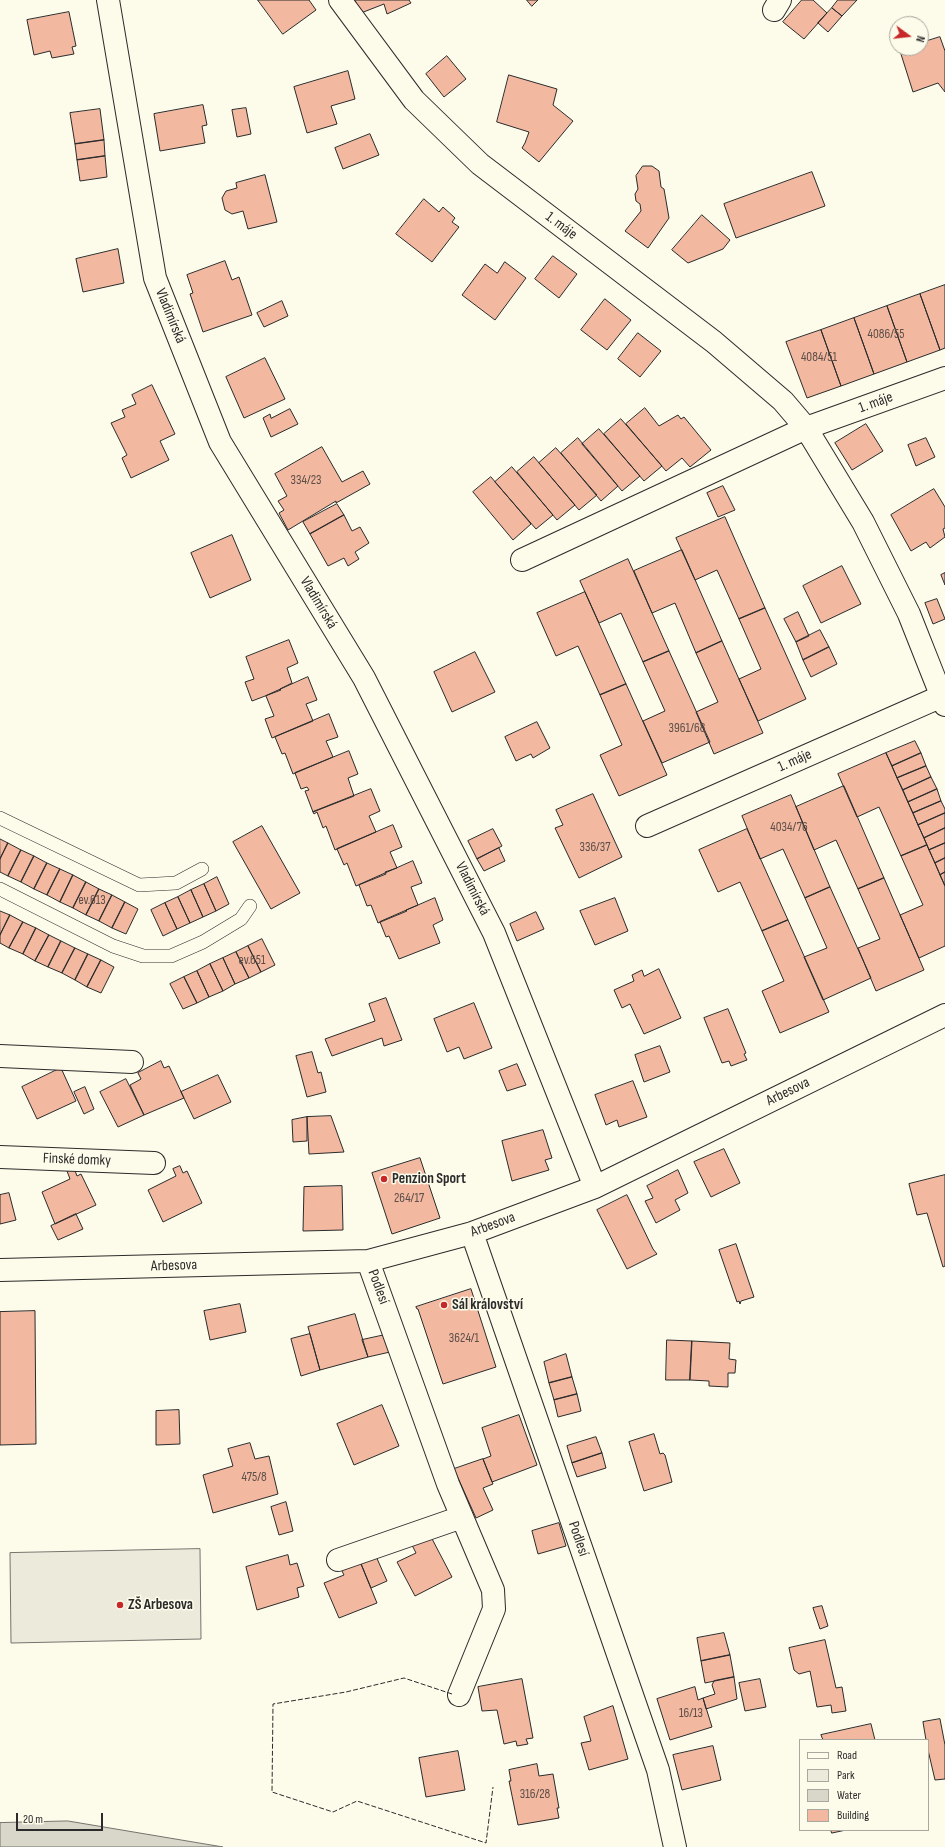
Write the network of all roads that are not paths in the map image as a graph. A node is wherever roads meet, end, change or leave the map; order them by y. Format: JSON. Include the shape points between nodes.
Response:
{"nodes":[{"id":1,"x":108,"y":0,"type":"edge"},
{"id":2,"x":340,"y":0,"type":"edge"},
{"id":3,"x":945,"y":378,"type":"edge"},
{"id":4,"x":806,"y":428,"type":"junction"},
{"id":5,"x":522,"y":560,"type":"dead end"},
{"id":6,"x":943,"y":700,"type":"edge"},
{"id":7,"x":0,"y":818,"type":"edge"},
{"id":8,"x":647,"y":826,"type":"dead end"},
{"id":9,"x":202,"y":869,"type":"dead end"},
{"id":10,"x":0,"y":889,"type":"edge"},
{"id":11,"x":250,"y":906,"type":"dead end"},
{"id":12,"x":945,"y":1015,"type":"edge"},
{"id":13,"x":0,"y":1056,"type":"edge"},
{"id":14,"x":132,"y":1062,"type":"dead end"},
{"id":15,"x":0,"y":1157,"type":"edge"},
{"id":16,"x":154,"y":1163,"type":"dead end"},
{"id":17,"x":595,"y":1187,"type":"junction"},
{"id":18,"x":472,"y":1233,"type":"junction"},
{"id":19,"x":368,"y":1261,"type":"junction"},
{"id":20,"x":0,"y":1270,"type":"edge"},
{"id":21,"x":462,"y":1517,"type":"junction"},
{"id":22,"x":338,"y":1560,"type":"dead end"},
{"id":23,"x":459,"y":1695,"type":"dead end"},
{"id":24,"x":676,"y":1847,"type":"edge"}],
"edges":[{"from":1,"to":17,"type":"street","name":"Vladimírská","via":[[155,278],[220,442],[364,678],[494,933]]},
{"from":2,"to":4,"type":"street","name":"1. máje","via":[[414,100],[480,164],[714,342],[783,401]]},
{"from":3,"to":4,"type":"street","name":"1. máje"},
{"from":4,"to":5,"type":"street","name":"1. máje"},
{"from":4,"to":6,"type":"street","name":"1. máje","via":[[863,522],[909,614]]},
{"from":6,"to":8,"type":"street","name":"1. máje"},
{"from":7,"to":9,"type":"lane","via":[[139,885],[176,883]]},
{"from":10,"to":11,"type":"lane","via":[[113,946],[143,956],[171,956],[204,942],[241,919]]},
{"from":12,"to":17,"type":"street","name":"Arbesova"},
{"from":13,"to":14,"type":"street"},
{"from":15,"to":16,"type":"street","name":"Finské domky"},
{"from":17,"to":18,"type":"street","name":"Arbesova"},
{"from":18,"to":19,"type":"street","name":"Arbesova"},
{"from":18,"to":24,"type":"street","name":"Podlesí","via":[[658,1770]]},
{"from":19,"to":20,"type":"street","name":"Arbesova"},
{"from":19,"to":21,"type":"street","name":"Podlesí"},
{"from":21,"to":22,"type":"street"},
{"from":21,"to":23,"type":"street","name":"Podlesí","via":[[492,1590],[494,1609]]}]}
